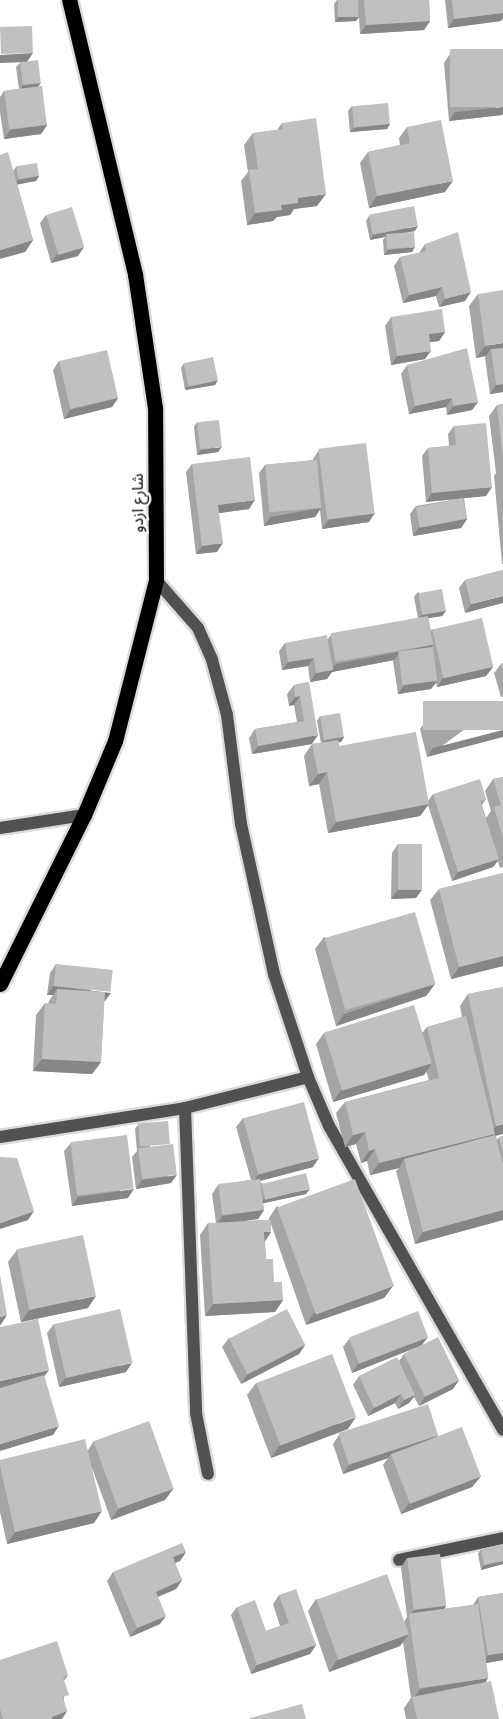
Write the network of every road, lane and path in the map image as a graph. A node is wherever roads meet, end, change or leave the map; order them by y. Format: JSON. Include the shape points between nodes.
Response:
{"nodes":[{"id":1,"x":69,"y":0,"type":"edge"},
{"id":2,"x":156,"y":580,"type":"junction"},
{"id":3,"x":84,"y":815,"type":"junction"},
{"id":4,"x":0,"y":828,"type":"edge"},
{"id":5,"x":0,"y":984,"type":"edge"},
{"id":6,"x":308,"y":1077,"type":"junction"},
{"id":7,"x":185,"y":1108,"type":"junction"},
{"id":8,"x":0,"y":1137,"type":"edge"},
{"id":9,"x":503,"y":1430,"type":"edge"},
{"id":10,"x":208,"y":1474,"type":"dead end"},
{"id":11,"x":503,"y":1538,"type":"edge"},
{"id":12,"x":399,"y":1560,"type":"dead end"}],
"edges":[{"from":1,"to":2,"type":"main road","name":"شارع ازدو","via":[[135,274],[155,408]]},
{"from":2,"to":3,"type":"main road","name":"شارع ازدو","via":[[115,741]]},
{"from":2,"to":6,"type":"street","via":[[198,628],[212,660],[227,715],[241,824],[274,974]]},
{"from":3,"to":4,"type":"street"},
{"from":3,"to":5,"type":"main road","name":"شارع ازدو"},
{"from":6,"to":7,"type":"street"},
{"from":6,"to":9,"type":"street","via":[[329,1126]]},
{"from":7,"to":8,"type":"street"},
{"from":7,"to":10,"type":"street","via":[[196,1413]]},
{"from":11,"to":12,"type":"street"}]}
